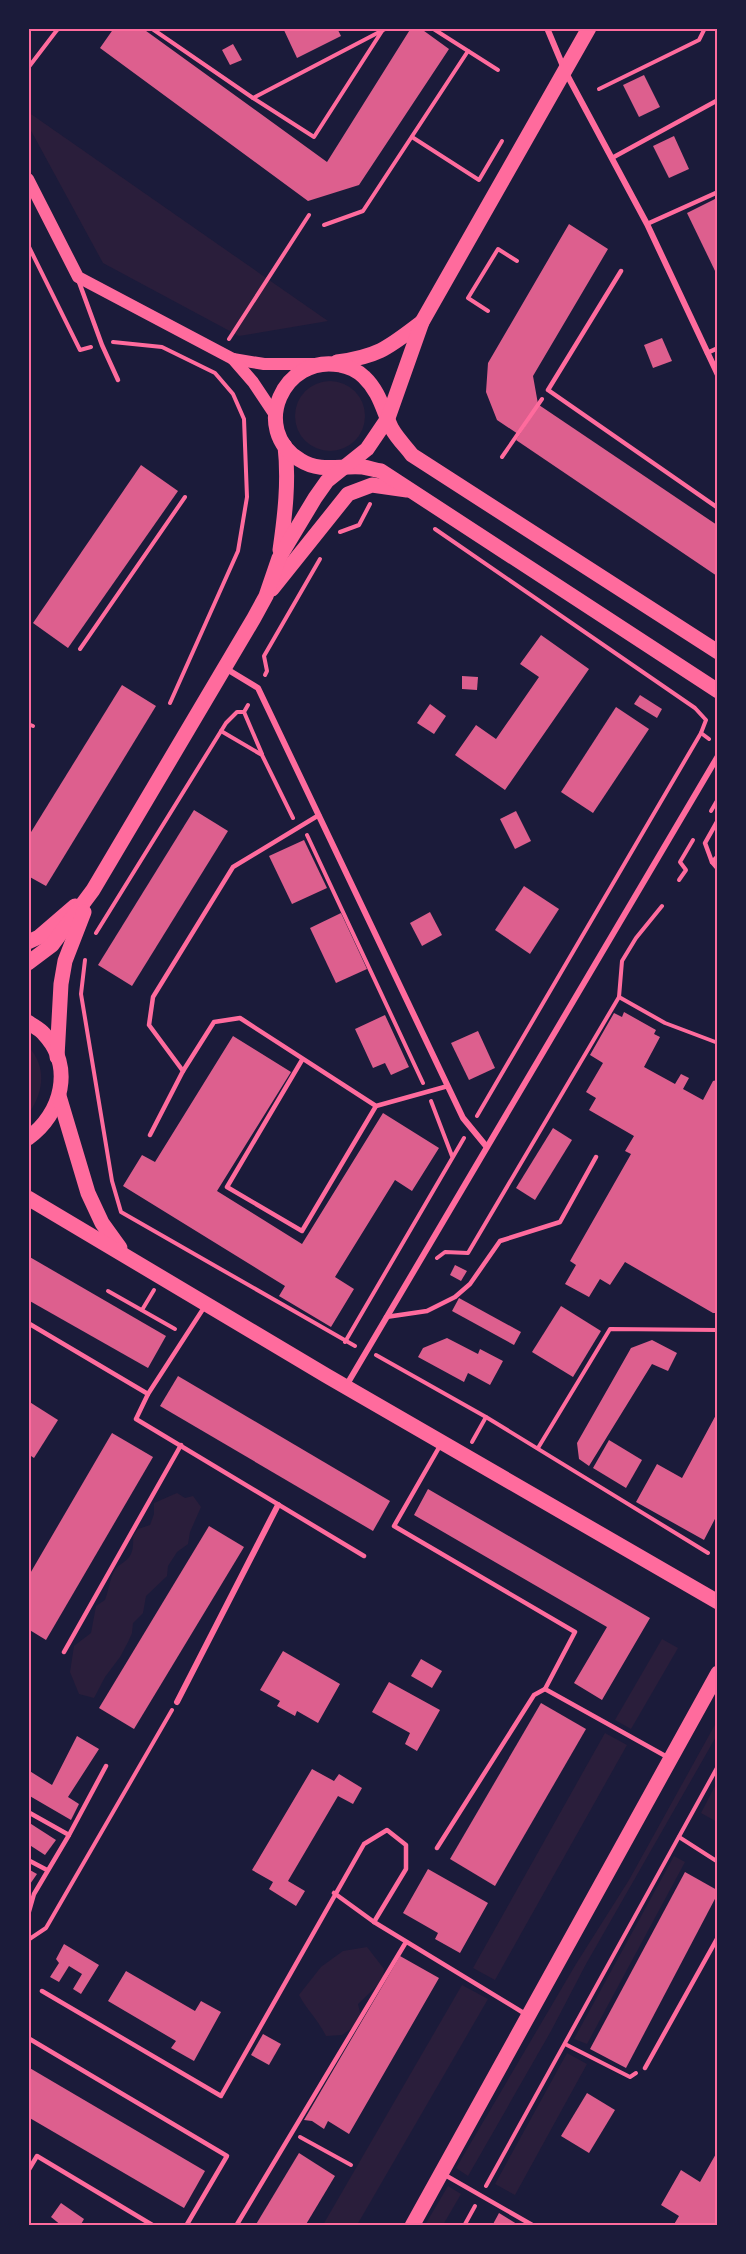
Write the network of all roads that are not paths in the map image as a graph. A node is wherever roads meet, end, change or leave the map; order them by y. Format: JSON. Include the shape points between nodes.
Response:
{"nodes":[{"id":1,"x":547,"y":28,"type":"edge"},
{"id":2,"x":589,"y":28,"type":"edge"},
{"id":3,"x":566,"y":71,"type":"junction"},
{"id":4,"x":717,"y":100,"type":"edge"},
{"id":5,"x":612,"y":158,"type":"junction"},
{"id":6,"x":28,"y":179,"type":"edge"},
{"id":7,"x":717,"y":192,"type":"edge"},
{"id":8,"x":647,"y":224,"type":"junction"},
{"id":9,"x":621,"y":271,"type":"dead end"},
{"id":10,"x":78,"y":277,"type":"junction"},
{"id":11,"x":422,"y":322,"type":"junction"},
{"id":12,"x":717,"y":348,"type":"edge"},
{"id":13,"x":707,"y":353,"type":"junction"},
{"id":14,"x":233,"y":358,"type":"junction"},
{"id":15,"x":322,"y":363,"type":"junction"},
{"id":16,"x":717,"y":375,"type":"edge"},
{"id":17,"x":118,"y":380,"type":"dead end"},
{"id":18,"x":275,"y":415,"type":"junction"},
{"id":19,"x":388,"y":418,"type":"junction"},
{"id":20,"x":285,"y":446,"type":"junction"},
{"id":21,"x":344,"y":467,"type":"junction"},
{"id":22,"x":413,"y":492,"type":"junction"},
{"id":23,"x":717,"y":508,"type":"edge"},
{"id":24,"x":279,"y":558,"type":"junction"},
{"id":25,"x":266,"y":596,"type":"junction"},
{"id":26,"x":717,"y":652,"type":"edge"},
{"id":27,"x":224,"y":668,"type":"junction"},
{"id":28,"x":717,"y":691,"type":"edge"},
{"id":29,"x":717,"y":756,"type":"edge"},
{"id":30,"x":319,"y":815,"type":"junction"},
{"id":31,"x":717,"y":820,"type":"edge"},
{"id":32,"x":717,"y":856,"type":"edge"},
{"id":33,"x":712,"y":862,"type":"junction"},
{"id":34,"x":717,"y":869,"type":"edge"},
{"id":35,"x":93,"y":890,"type":"junction"},
{"id":36,"x":28,"y":942,"type":"edge"},
{"id":37,"x":28,"y":963,"type":"edge"},
{"id":38,"x":28,"y":1022,"type":"edge"},
{"id":39,"x":57,"y":1057,"type":"junction"},
{"id":40,"x":302,"y":1060,"type":"junction"},
{"id":41,"x":183,"y":1071,"type":"junction"},
{"id":42,"x":448,"y":1086,"type":"junction"},
{"id":43,"x":59,"y":1096,"type":"junction"},
{"id":44,"x":376,"y":1107,"type":"junction"},
{"id":45,"x":150,"y":1135,"type":"dead end"},
{"id":46,"x":28,"y":1138,"type":"edge"},
{"id":47,"x":486,"y":1146,"type":"junction"},
{"id":48,"x":596,"y":1157,"type":"dead end"},
{"id":49,"x":28,"y":1198,"type":"edge"},
{"id":50,"x":123,"y":1253,"type":"junction"},
{"id":51,"x":207,"y":1304,"type":"junction"},
{"id":52,"x":386,"y":1317,"type":"junction"},
{"id":53,"x":28,"y":1323,"type":"edge"},
{"id":54,"x":345,"y":1386,"type":"junction"},
{"id":55,"x":148,"y":1394,"type":"junction"},
{"id":56,"x":442,"y":1443,"type":"junction"},
{"id":57,"x":181,"y":1445,"type":"junction"},
{"id":58,"x":278,"y":1505,"type":"junction"},
{"id":59,"x":364,"y":1556,"type":"dead end"},
{"id":60,"x":717,"y":1602,"type":"edge"},
{"id":61,"x":64,"y":1652,"type":"dead end"},
{"id":62,"x":717,"y":1673,"type":"edge"},
{"id":63,"x":545,"y":1689,"type":"junction"},
{"id":64,"x":177,"y":1702,"type":"road end"},
{"id":65,"x":669,"y":1758,"type":"junction"},
{"id":66,"x":106,"y":1766,"type":"dead end"},
{"id":67,"x":28,"y":1812,"type":"edge"},
{"id":68,"x":69,"y":1835,"type":"junction"},
{"id":69,"x":437,"y":1848,"type":"dead end"},
{"id":70,"x":28,"y":1860,"type":"edge"},
{"id":71,"x":47,"y":1870,"type":"junction"},
{"id":72,"x":334,"y":1893,"type":"junction"},
{"id":73,"x":28,"y":1915,"type":"edge"},
{"id":74,"x":374,"y":1922,"type":"junction"},
{"id":75,"x":717,"y":1937,"type":"edge"},
{"id":76,"x":406,"y":1942,"type":"junction"},
{"id":77,"x":42,"y":1991,"type":"dead end"},
{"id":78,"x":527,"y":2014,"type":"junction"},
{"id":79,"x":28,"y":2038,"type":"edge"},
{"id":80,"x":645,"y":2068,"type":"road end"},
{"id":81,"x":28,"y":2171,"type":"edge"},
{"id":82,"x":441,"y":2173,"type":"junction"},
{"id":83,"x":154,"y":2226,"type":"edge"},
{"id":84,"x":186,"y":2226,"type":"edge"},
{"id":85,"x":236,"y":2226,"type":"edge"},
{"id":86,"x":412,"y":2226,"type":"edge"},
{"id":87,"x":534,"y":2226,"type":"edge"}],
"edges":[{"from":1,"to":3,"type":"street"},
{"from":2,"to":3,"type":"main road"},
{"from":3,"to":5,"type":"street"},
{"from":3,"to":11,"type":"main road"},
{"from":4,"to":5,"type":"lane"},
{"from":5,"to":8,"type":"street"},
{"from":6,"to":10,"type":"main road"},
{"from":7,"to":8,"type":"lane"},
{"from":8,"to":13,"type":"street"},
{"from":9,"to":23,"type":"lane","via":[[548,390]]},
{"from":10,"to":14,"type":"main road"},
{"from":10,"to":17,"type":"lane"},
{"from":11,"to":15,"type":"main road","via":[[380,352]]},
{"from":11,"to":19,"type":"main road"},
{"from":12,"to":13,"type":"lane"},
{"from":13,"to":16,"type":"street"},
{"from":14,"to":15,"type":"main road","via":[[264,364]]},
{"from":14,"to":18,"type":"main road"},
{"from":15,"to":18,"type":"main road","via":[[289,380],[279,396]]},
{"from":15,"to":19,"type":"main road","via":[[348,366],[364,376]]},
{"from":18,"to":20,"type":"main road"},
{"from":19,"to":21,"type":"main road","via":[[367,449]]},
{"from":19,"to":26,"type":"main road","via":[[412,455]]},
{"from":20,"to":21,"type":"main road","via":[[299,460],[318,468]]},
{"from":20,"to":24,"type":"main road","via":[[286,508]]},
{"from":21,"to":22,"type":"main road","via":[[381,471]]},
{"from":21,"to":24,"type":"main road","via":[[327,481]]},
{"from":22,"to":25,"type":"main road","via":[[372,486],[348,494]]},
{"from":22,"to":28,"type":"main road"},
{"from":24,"to":25,"type":"main road"},
{"from":25,"to":27,"type":"main road"},
{"from":27,"to":30,"type":"street","via":[[258,688]]},
{"from":27,"to":35,"type":"main road"},
{"from":29,"to":47,"type":"street"},
{"from":30,"to":41,"type":"lane","via":[[233,867],[153,997],[149,1025]]},
{"from":30,"to":42,"type":"street"},
{"from":31,"to":33,"type":"lane","via":[[705,843]]},
{"from":32,"to":33,"type":"lane"},
{"from":33,"to":34,"type":"lane"},
{"from":35,"to":36,"type":"main road","via":[[39,938]]},
{"from":35,"to":37,"type":"main road","via":[[52,945]]},
{"from":35,"to":39,"type":"main road","via":[[65,961]]},
{"from":38,"to":39,"type":"main road","via":[[44,1034]]},
{"from":39,"to":43,"type":"main road","via":[[61,1076]]},
{"from":40,"to":41,"type":"lane","via":[[240,1018],[214,1022]]},
{"from":40,"to":44,"type":"lane"},
{"from":40,"to":44,"type":"lane","via":[[227,1187],[302,1232]]},
{"from":41,"to":45,"type":"lane"},
{"from":42,"to":44,"type":"lane"},
{"from":42,"to":47,"type":"street","via":[[463,1118]]},
{"from":43,"to":46,"type":"main road","via":[[43,1126]]},
{"from":43,"to":50,"type":"main road","via":[[88,1193],[102,1223]]},
{"from":47,"to":52,"type":"street"},
{"from":48,"to":52,"type":"lane","via":[[560,1222],[500,1241],[470,1284],[455,1297],[427,1311]]},
{"from":49,"to":50,"type":"main road"},
{"from":50,"to":51,"type":"main road"},
{"from":51,"to":54,"type":"main road"},
{"from":51,"to":55,"type":"lane"},
{"from":52,"to":54,"type":"street"},
{"from":53,"to":55,"type":"lane"},
{"from":54,"to":56,"type":"main road"},
{"from":55,"to":57,"type":"lane","via":[[136,1419]]},
{"from":56,"to":60,"type":"main road"},
{"from":56,"to":63,"type":"lane","via":[[394,1526],[575,1632]]},
{"from":57,"to":58,"type":"lane"},
{"from":57,"to":61,"type":"lane"},
{"from":58,"to":59,"type":"lane"},
{"from":58,"to":64,"type":"street"},
{"from":62,"to":65,"type":"main road"},
{"from":63,"to":65,"type":"lane"},
{"from":63,"to":69,"type":"lane","via":[[534,1695]]},
{"from":65,"to":78,"type":"main road"},
{"from":66,"to":68,"type":"lane"},
{"from":67,"to":68,"type":"lane"},
{"from":68,"to":71,"type":"lane"},
{"from":70,"to":71,"type":"lane"},
{"from":71,"to":73,"type":"lane","via":[[33,1894]]},
{"from":72,"to":74,"type":"lane"},
{"from":72,"to":74,"type":"lane","via":[[364,1844],[387,1830],[406,1845],[406,1869]]},
{"from":72,"to":77,"type":"lane","via":[[221,2096]]},
{"from":74,"to":76,"type":"lane"},
{"from":75,"to":80,"type":"lane"},
{"from":76,"to":78,"type":"lane"},
{"from":76,"to":85,"type":"lane"},
{"from":78,"to":82,"type":"main road"},
{"from":79,"to":84,"type":"lane","via":[[227,2156]]},
{"from":81,"to":83,"type":"lane","via":[[37,2156]]},
{"from":82,"to":86,"type":"main road"},
{"from":82,"to":87,"type":"lane"}]}
